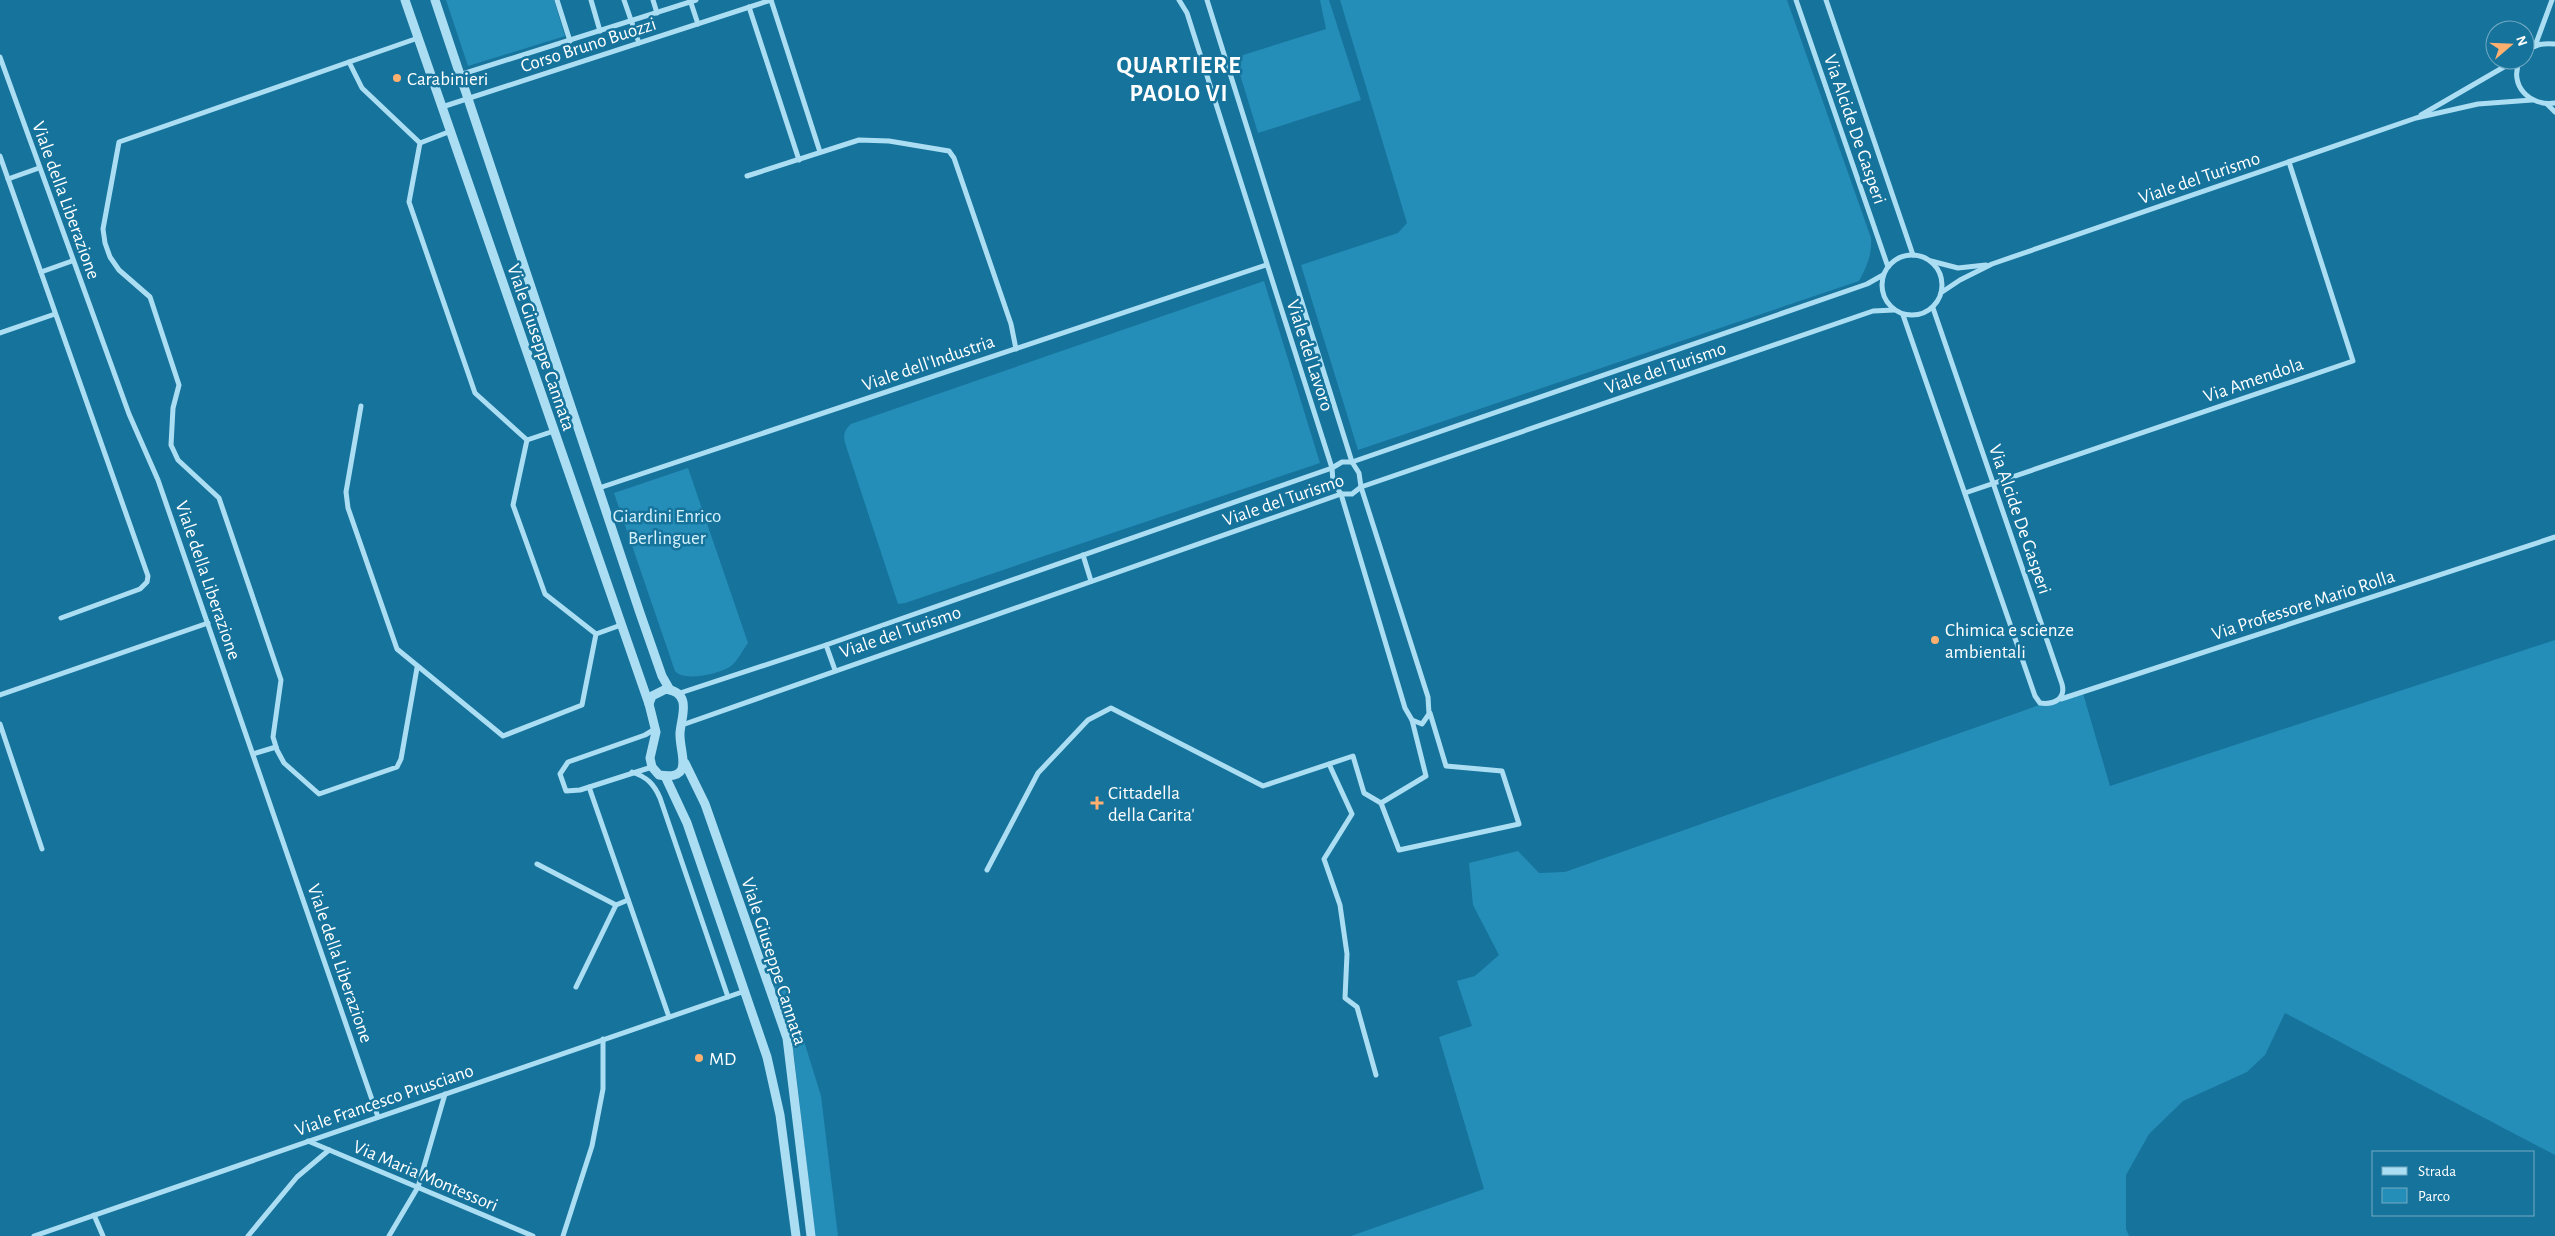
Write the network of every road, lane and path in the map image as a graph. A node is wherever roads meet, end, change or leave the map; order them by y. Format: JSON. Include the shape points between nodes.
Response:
{"nodes":[{"id":1,"x":405,"y":0,"type":"edge"},
{"id":2,"x":435,"y":0,"type":"edge"},
{"id":3,"x":557,"y":0,"type":"edge"},
{"id":4,"x":591,"y":0,"type":"edge"},
{"id":5,"x":624,"y":0,"type":"edge"},
{"id":6,"x":653,"y":0,"type":"edge"},
{"id":7,"x":771,"y":0,"type":"edge"},
{"id":8,"x":1179,"y":0,"type":"edge"},
{"id":9,"x":1207,"y":0,"type":"edge"},
{"id":10,"x":1796,"y":0,"type":"edge"},
{"id":11,"x":1826,"y":0,"type":"edge"},
{"id":12,"x":2552,"y":0,"type":"edge"},
{"id":13,"x":692,"y":1,"type":"edge"},
{"id":14,"x":749,"y":7,"type":"junction"},
{"id":15,"x":657,"y":13,"type":"junction"},
{"id":16,"x":632,"y":21,"type":"junction"},
{"id":17,"x":698,"y":24,"type":"junction"},
{"id":18,"x":600,"y":31,"type":"junction"},
{"id":19,"x":418,"y":38,"type":"junction"},
{"id":20,"x":570,"y":41,"type":"junction"},
{"id":21,"x":639,"y":43,"type":"junction"},
{"id":22,"x":2535,"y":43,"type":"edge"},
{"id":23,"x":2555,"y":44,"type":"edge"},
{"id":24,"x":2535,"y":46,"type":"edge"},
{"id":25,"x":0,"y":57,"type":"edge"},
{"id":26,"x":349,"y":62,"type":"junction"},
{"id":27,"x":2499,"y":70,"type":"edge"},
{"id":28,"x":2517,"y":70,"type":"edge"},
{"id":29,"x":460,"y":74,"type":"junction"},
{"id":30,"x":434,"y":83,"type":"junction"},
{"id":31,"x":469,"y":98,"type":"junction"},
{"id":32,"x":2532,"y":100,"type":"junction"},
{"id":33,"x":2555,"y":103,"type":"edge"},
{"id":34,"x":2547,"y":104,"type":"junction"},
{"id":35,"x":442,"y":107,"type":"junction"},
{"id":36,"x":2555,"y":112,"type":"edge"},
{"id":37,"x":2416,"y":118,"type":"junction"},
{"id":38,"x":450,"y":131,"type":"junction"},
{"id":39,"x":420,"y":143,"type":"junction"},
{"id":40,"x":820,"y":152,"type":"junction"},
{"id":41,"x":0,"y":156,"type":"edge"},
{"id":42,"x":798,"y":160,"type":"junction"},
{"id":43,"x":2289,"y":162,"type":"junction"},
{"id":44,"x":40,"y":168,"type":"junction"},
{"id":45,"x":747,"y":176,"type":"dead end"},
{"id":46,"x":8,"y":179,"type":"junction"},
{"id":47,"x":1913,"y":255,"type":"junction"},
{"id":48,"x":72,"y":260,"type":"junction"},
{"id":49,"x":1931,"y":261,"type":"junction"},
{"id":50,"x":1992,"y":264,"type":"junction"},
{"id":51,"x":1266,"y":265,"type":"junction"},
{"id":52,"x":1888,"y":267,"type":"junction"},
{"id":53,"x":41,"y":272,"type":"junction"},
{"id":54,"x":1884,"y":275,"type":"junction"},
{"id":55,"x":1942,"y":292,"type":"junction"},
{"id":56,"x":1933,"y":308,"type":"junction"},
{"id":57,"x":1894,"y":310,"type":"junction"},
{"id":58,"x":55,"y":314,"type":"junction"},
{"id":59,"x":1903,"y":315,"type":"junction"},
{"id":60,"x":0,"y":334,"type":"edge"},
{"id":61,"x":1016,"y":349,"type":"junction"},
{"id":62,"x":361,"y":406,"type":"dead end"},
{"id":63,"x":554,"y":431,"type":"junction"},
{"id":64,"x":527,"y":440,"type":"junction"},
{"id":65,"x":1352,"y":462,"type":"junction"},
{"id":66,"x":1332,"y":468,"type":"junction"},
{"id":67,"x":1993,"y":483,"type":"junction"},
{"id":68,"x":1361,"y":487,"type":"junction"},
{"id":69,"x":599,"y":488,"type":"junction"},
{"id":70,"x":1965,"y":493,"type":"junction"},
{"id":71,"x":1341,"y":494,"type":"junction"},
{"id":72,"x":2555,"y":537,"type":"edge"},
{"id":73,"x":1083,"y":554,"type":"junction"},
{"id":74,"x":1091,"y":581,"type":"junction"},
{"id":75,"x":61,"y":618,"type":"dead end"},
{"id":76,"x":208,"y":623,"type":"junction"},
{"id":77,"x":621,"y":625,"type":"junction"},
{"id":78,"x":596,"y":634,"type":"junction"},
{"id":79,"x":826,"y":645,"type":"junction"},
{"id":80,"x":417,"y":668,"type":"junction"},
{"id":81,"x":835,"y":670,"type":"junction"},
{"id":82,"x":674,"y":692,"type":"junction"},
{"id":83,"x":0,"y":695,"type":"edge"},
{"id":84,"x":2061,"y":699,"type":"junction"},
{"id":85,"x":648,"y":704,"type":"junction"},
{"id":86,"x":1429,"y":710,"type":"junction"},
{"id":87,"x":1412,"y":720,"type":"junction"},
{"id":88,"x":0,"y":724,"type":"edge"},
{"id":89,"x":682,"y":724,"type":"junction"},
{"id":90,"x":655,"y":729,"type":"junction"},
{"id":91,"x":276,"y":746,"type":"junction"},
{"id":92,"x":253,"y":754,"type":"junction"},
{"id":93,"x":685,"y":763,"type":"junction"},
{"id":94,"x":1329,"y":764,"type":"junction"},
{"id":95,"x":652,"y":767,"type":"junction"},
{"id":96,"x":632,"y":772,"type":"junction"},
{"id":97,"x":665,"y":776,"type":"junction"},
{"id":98,"x":589,"y":787,"type":"junction"},
{"id":99,"x":1381,"y":803,"type":"junction"},
{"id":100,"x":42,"y":849,"type":"dead end"},
{"id":101,"x":537,"y":864,"type":"dead end"},
{"id":102,"x":987,"y":870,"type":"dead end"},
{"id":103,"x":628,"y":900,"type":"junction"},
{"id":104,"x":616,"y":904,"type":"junction"},
{"id":105,"x":576,"y":987,"type":"dead end"},
{"id":106,"x":745,"y":991,"type":"junction"},
{"id":107,"x":728,"y":997,"type":"junction"},
{"id":108,"x":669,"y":1017,"type":"junction"},
{"id":109,"x":603,"y":1039,"type":"junction"},
{"id":110,"x":1376,"y":1075,"type":"dead end"},
{"id":111,"x":445,"y":1094,"type":"junction"},
{"id":112,"x":378,"y":1117,"type":"junction"},
{"id":113,"x":308,"y":1141,"type":"junction"},
{"id":114,"x":329,"y":1150,"type":"junction"},
{"id":115,"x":418,"y":1188,"type":"junction"},
{"id":116,"x":94,"y":1215,"type":"junction"},
{"id":117,"x":34,"y":1236,"type":"edge"},
{"id":118,"x":103,"y":1236,"type":"edge"},
{"id":119,"x":248,"y":1236,"type":"edge"},
{"id":120,"x":389,"y":1236,"type":"edge"},
{"id":121,"x":533,"y":1236,"type":"edge"},
{"id":122,"x":564,"y":1236,"type":"edge"},
{"id":123,"x":796,"y":1236,"type":"edge"},
{"id":124,"x":811,"y":1236,"type":"edge"}],
"edges":[{"from":1,"to":19,"type":"street","name":"Viale Giuseppe Cannata"},
{"from":2,"to":29,"type":"street","name":"Viale Giuseppe Cannata"},
{"from":3,"to":20,"type":"street"},
{"from":4,"to":18,"type":"street"},
{"from":5,"to":16,"type":"street"},
{"from":6,"to":15,"type":"street"},
{"from":7,"to":14,"type":"street","name":"Corso Bruno Buozzi"},
{"from":7,"to":40,"type":"street"},
{"from":8,"to":51,"type":"street","name":"Viale del Lavoro","via":[[1186,13]]},
{"from":9,"to":65,"type":"street","name":"Viale del Lavoro"},
{"from":10,"to":52,"type":"street","name":"Via Alcide De Gasperi"},
{"from":11,"to":47,"type":"street","name":"Via Alcide De Gasperi"},
{"from":12,"to":22,"type":"street"},
{"from":13,"to":15,"type":"street","name":"Corso Bruno Buozzi"},
{"from":13,"to":17,"type":"street"},
{"from":14,"to":17,"type":"street","name":"Corso Bruno Buozzi"},
{"from":14,"to":42,"type":"street"},
{"from":15,"to":16,"type":"street","name":"Corso Bruno Buozzi"},
{"from":16,"to":18,"type":"street","name":"Corso Bruno Buozzi"},
{"from":16,"to":21,"type":"street"},
{"from":17,"to":21,"type":"street","name":"Corso Bruno Buozzi"},
{"from":18,"to":20,"type":"street","name":"Corso Bruno Buozzi"},
{"from":19,"to":26,"type":"street"},
{"from":19,"to":30,"type":"street","name":"Viale Giuseppe Cannata"},
{"from":20,"to":29,"type":"street","name":"Corso Bruno Buozzi"},
{"from":21,"to":31,"type":"street","name":"Corso Bruno Buozzi"},
{"from":23,"to":24,"type":"street"},
{"from":25,"to":44,"type":"street","name":"Viale della Liberazione"},
{"from":26,"to":39,"type":"street","via":[[362,88]]},
{"from":26,"to":91,"type":"street","via":[[119,142],[103,229],[115,264],[150,297],[179,385],[173,408],[171,445],[178,460],[219,498],[281,680],[274,723]]},
{"from":27,"to":37,"type":"street","name":"Viale del Turismo"},
{"from":28,"to":32,"type":"street","via":[[2518,85]]},
{"from":29,"to":30,"type":"street","name":"Corso Bruno Buozzi"},
{"from":29,"to":31,"type":"street","name":"Viale Giuseppe Cannata"},
{"from":30,"to":35,"type":"street","name":"Viale Giuseppe Cannata"},
{"from":31,"to":35,"type":"street","name":"Corso Bruno Buozzi"},
{"from":31,"to":69,"type":"street","name":"Viale Giuseppe Cannata"},
{"from":32,"to":34,"type":"street","name":"Viale del Turismo"},
{"from":32,"to":37,"type":"street","name":"Viale del Turismo","via":[[2478,104]]},
{"from":33,"to":34,"type":"street"},
{"from":34,"to":36,"type":"street"},
{"from":35,"to":38,"type":"street","name":"Viale Giuseppe Cannata"},
{"from":37,"to":43,"type":"street","name":"Viale del Turismo"},
{"from":38,"to":39,"type":"street"},
{"from":38,"to":63,"type":"street","name":"Viale Giuseppe Cannata"},
{"from":39,"to":64,"type":"street","via":[[409,202],[475,393]]},
{"from":40,"to":42,"type":"street"},
{"from":40,"to":61,"type":"street","via":[[858,140],[889,141],[949,151],[1011,324]]},
{"from":41,"to":46,"type":"street"},
{"from":42,"to":45,"type":"street"},
{"from":43,"to":50,"type":"street","name":"Viale del Turismo"},
{"from":43,"to":67,"type":"street","name":"Via Amendola","via":[[2353,361]]},
{"from":44,"to":46,"type":"street"},
{"from":44,"to":48,"type":"street","name":"Viale della Liberazione"},
{"from":46,"to":53,"type":"street"},
{"from":47,"to":49,"type":"street"},
{"from":47,"to":52,"type":"street","via":[[1904,256]]},
{"from":48,"to":53,"type":"street"},
{"from":48,"to":76,"type":"street","name":"Viale della Liberazione","via":[[128,414],[158,480]]},
{"from":49,"to":50,"type":"street","name":"Viale del Turismo","via":[[1958,268]]},
{"from":49,"to":55,"type":"street","via":[[1941,275]]},
{"from":50,"to":55,"type":"street","name":"Viale del Turismo"},
{"from":51,"to":61,"type":"street","name":"Viale dell'Industria"},
{"from":51,"to":66,"type":"street","name":"Viale del Lavoro"},
{"from":52,"to":54,"type":"street"},
{"from":53,"to":58,"type":"street"},
{"from":54,"to":57,"type":"street","via":[[1883,294]]},
{"from":54,"to":65,"type":"street","name":"Viale del Turismo","via":[[1867,284]]},
{"from":55,"to":56,"type":"street"},
{"from":56,"to":59,"type":"street","via":[[1919,315]]},
{"from":56,"to":67,"type":"street","name":"Via Alcide De Gasperi"},
{"from":57,"to":59,"type":"street"},
{"from":57,"to":68,"type":"street","name":"Viale del Turismo","via":[[1873,311]]},
{"from":58,"to":60,"type":"street"},
{"from":58,"to":75,"type":"street","via":[[148,576],[140,588]]},
{"from":59,"to":70,"type":"street"},
{"from":61,"to":69,"type":"street","name":"Viale dell'Industria"},
{"from":62,"to":80,"type":"street","via":[[346,492],[348,508],[397,649]]},
{"from":63,"to":64,"type":"street"},
{"from":63,"to":77,"type":"street","name":"Viale Giuseppe Cannata"},
{"from":64,"to":78,"type":"street","via":[[513,505],[545,594]]},
{"from":65,"to":66,"type":"street","name":"Viale del Turismo","via":[[1342,462]]},
{"from":65,"to":68,"type":"street","name":"Viale del Lavoro","via":[[1359,473]]},
{"from":66,"to":71,"type":"street","name":"Viale del Lavoro","via":[[1333,482]]},
{"from":66,"to":73,"type":"street","name":"Viale del Turismo"},
{"from":67,"to":70,"type":"street","name":"Via Amendola"},
{"from":67,"to":84,"type":"street","name":"Via Alcide De Gasperi","via":[[2062,684]]},
{"from":68,"to":71,"type":"street","name":"Viale del Turismo","via":[[1352,494]]},
{"from":68,"to":86,"type":"street","name":"Viale del Lavoro","via":[[1428,697]]},
{"from":69,"to":82,"type":"street","name":"Viale Giuseppe Cannata","via":[[662,676]]},
{"from":70,"to":84,"type":"street","via":[[2036,696],[2040,702],[2048,704]]},
{"from":71,"to":74,"type":"street","name":"Viale del Turismo"},
{"from":71,"to":87,"type":"street","name":"Viale del Lavoro"},
{"from":72,"to":84,"type":"street","name":"Via Professore Mario Rolla"},
{"from":73,"to":74,"type":"street"},
{"from":73,"to":79,"type":"street","name":"Viale del Turismo"},
{"from":74,"to":81,"type":"street","name":"Viale del Turismo"},
{"from":76,"to":83,"type":"street"},
{"from":76,"to":92,"type":"street","name":"Viale della Liberazione"},
{"from":77,"to":78,"type":"street"},
{"from":77,"to":85,"type":"street","name":"Viale Giuseppe Cannata"},
{"from":78,"to":80,"type":"street","via":[[582,705],[503,736]]},
{"from":79,"to":81,"type":"street"},
{"from":79,"to":82,"type":"street","name":"Viale del Turismo"},
{"from":80,"to":91,"type":"street","via":[[397,767],[320,794],[284,763]]},
{"from":81,"to":89,"type":"street","name":"Viale del Turismo"},
{"from":82,"to":85,"type":"street","via":[[658,692]]},
{"from":82,"to":89,"type":"street","name":"Viale Giuseppe Cannata","via":[[684,705]]},
{"from":85,"to":90,"type":"street","name":"Viale Giuseppe Cannata"},
{"from":86,"to":87,"type":"street","via":[[1422,724]]},
{"from":86,"to":99,"type":"street","name":"Viale del Lavoro","via":[[1446,766],[1502,771],[1519,824],[1399,850]]},
{"from":87,"to":99,"type":"street","name":"Viale del Lavoro","via":[[1426,776]]},
{"from":88,"to":100,"type":"street"},
{"from":89,"to":93,"type":"street","name":"Viale Giuseppe Cannata","via":[[680,733]]},
{"from":90,"to":95,"type":"street","name":"Viale Giuseppe Cannata","via":[[650,758]]},
{"from":90,"to":98,"type":"street","via":[[568,762],[560,774],[566,791]]},
{"from":91,"to":92,"type":"street"},
{"from":92,"to":112,"type":"street","name":"Viale della Liberazione"},
{"from":93,"to":97,"type":"street","via":[[676,774]]},
{"from":93,"to":124,"type":"street","name":"Viale Giuseppe Cannata","via":[[705,804],[787,1038]]},
{"from":94,"to":99,"type":"street","via":[[1353,756],[1364,793]]},
{"from":94,"to":102,"type":"street","via":[[1263,786],[1111,708],[1088,720],[1038,773]]},
{"from":94,"to":110,"type":"street","via":[[1352,814],[1324,859],[1340,905],[1347,954],[1345,998],[1357,1008]]},
{"from":95,"to":96,"type":"street"},
{"from":95,"to":97,"type":"street","via":[[659,775]]},
{"from":96,"to":98,"type":"street"},
{"from":96,"to":107,"type":"street","via":[[642,775],[654,785],[660,798]]},
{"from":97,"to":106,"type":"street","name":"Viale Giuseppe Cannata","via":[[687,823]]},
{"from":98,"to":103,"type":"street"},
{"from":101,"to":104,"type":"street"},
{"from":103,"to":104,"type":"street"},
{"from":103,"to":108,"type":"street"},
{"from":104,"to":105,"type":"street"},
{"from":106,"to":107,"type":"street","name":"Viale Francesco Prusciano"},
{"from":106,"to":123,"type":"street","name":"Viale Giuseppe Cannata","via":[[778,1100]]},
{"from":107,"to":108,"type":"street","name":"Viale Francesco Prusciano"},
{"from":108,"to":109,"type":"street","name":"Viale Francesco Prusciano"},
{"from":109,"to":111,"type":"street","name":"Viale Francesco Prusciano"},
{"from":109,"to":122,"type":"street","via":[[603,1089],[592,1146]]},
{"from":111,"to":112,"type":"street","name":"Viale Francesco Prusciano"},
{"from":111,"to":115,"type":"street"},
{"from":112,"to":113,"type":"street","name":"Viale Francesco Prusciano"},
{"from":113,"to":114,"type":"street","name":"Via Maria Montessori"},
{"from":113,"to":116,"type":"street","name":"Viale Francesco Prusciano"},
{"from":114,"to":115,"type":"street","name":"Via Maria Montessori"},
{"from":114,"to":119,"type":"street","via":[[297,1177]]},
{"from":115,"to":120,"type":"street"},
{"from":115,"to":121,"type":"street","name":"Via Maria Montessori"},
{"from":116,"to":117,"type":"street","name":"Viale Francesco Prusciano"},
{"from":116,"to":118,"type":"street"}]}
